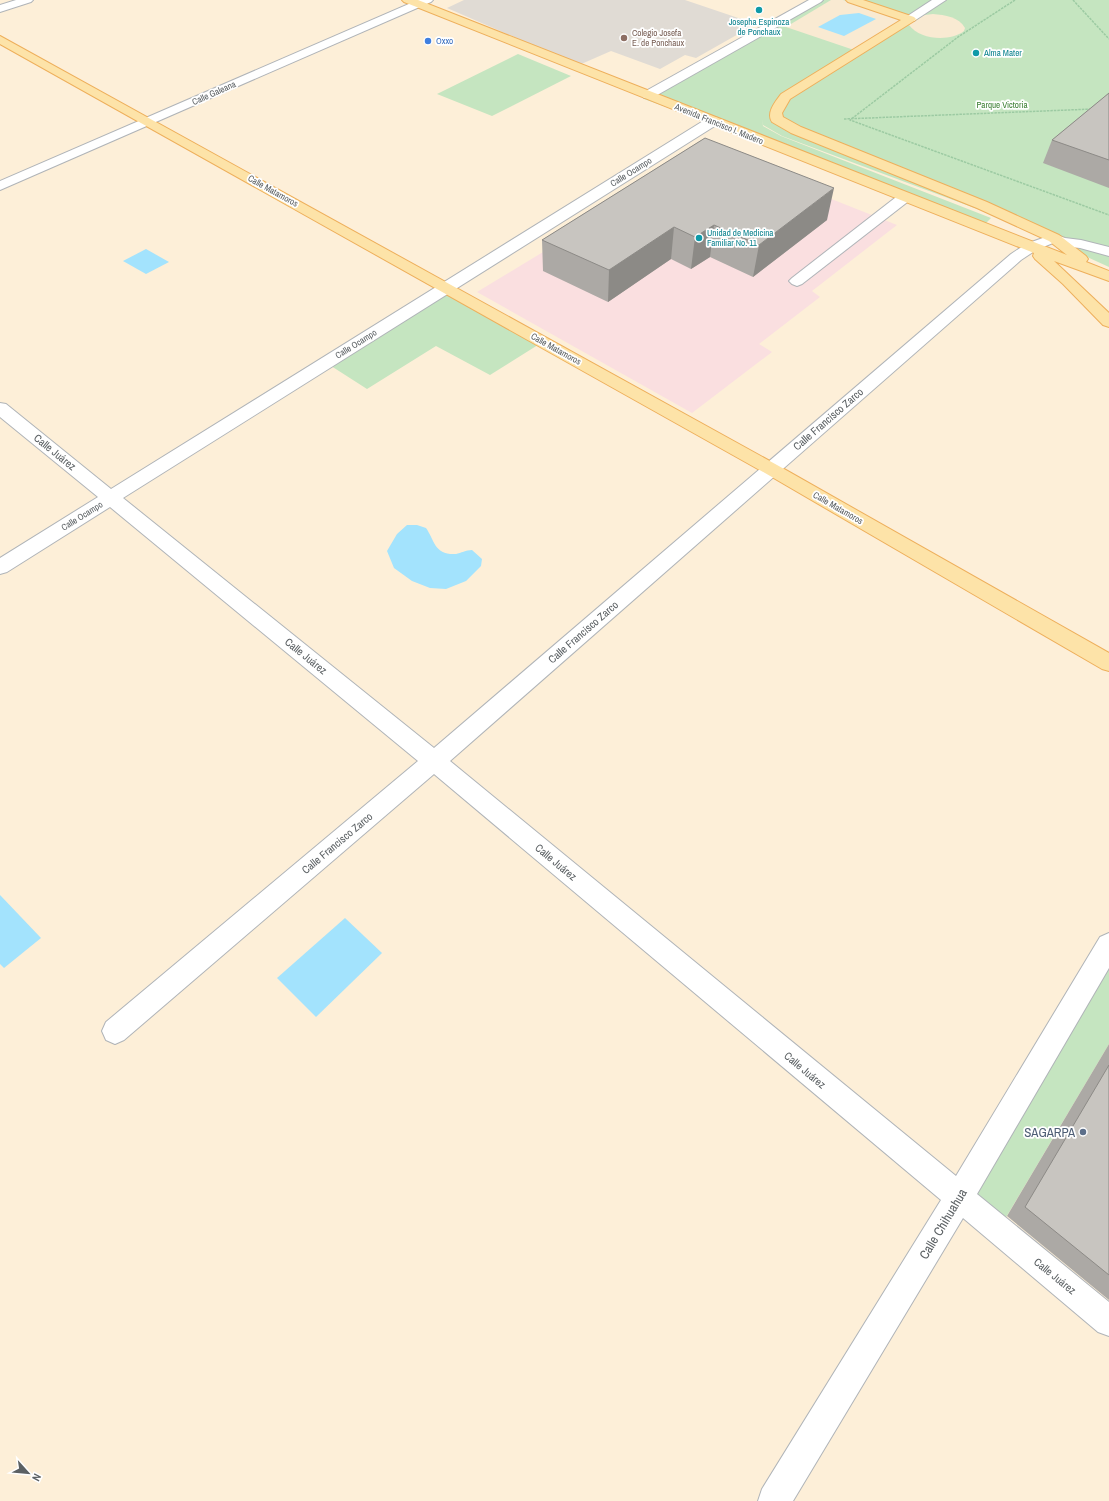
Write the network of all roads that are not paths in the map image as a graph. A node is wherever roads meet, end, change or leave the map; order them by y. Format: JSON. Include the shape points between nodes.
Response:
{"nodes":[{"id":1,"x":27,"y":0,"type":"edge"},
{"id":2,"x":816,"y":0,"type":"edge"},
{"id":3,"x":852,"y":0,"type":"edge"},
{"id":4,"x":940,"y":0,"type":"edge"},
{"id":5,"x":418,"y":1,"type":"edge"},
{"id":6,"x":0,"y":9,"type":"edge"},
{"id":7,"x":910,"y":19,"type":"junction"},
{"id":8,"x":0,"y":39,"type":"edge"},
{"id":9,"x":648,"y":95,"type":"junction"},
{"id":10,"x":713,"y":121,"type":"junction"},
{"id":11,"x":148,"y":122,"type":"junction"},
{"id":12,"x":0,"y":186,"type":"edge"},
{"id":13,"x":905,"y":197,"type":"junction"},
{"id":14,"x":1054,"y":238,"type":"junction"},
{"id":15,"x":1030,"y":247,"type":"junction"},
{"id":16,"x":1109,"y":252,"type":"edge"},
{"id":17,"x":1103,"y":274,"type":"edge"},
{"id":18,"x":797,"y":281,"type":"dead end"},
{"id":19,"x":1109,"y":283,"type":"edge"},
{"id":20,"x":446,"y":288,"type":"junction"},
{"id":21,"x":1109,"y":322,"type":"edge"},
{"id":22,"x":0,"y":408,"type":"edge"},
{"id":23,"x":771,"y":469,"type":"junction"},
{"id":24,"x":111,"y":498,"type":"junction"},
{"id":25,"x":0,"y":567,"type":"edge"},
{"id":26,"x":1109,"y":663,"type":"edge"},
{"id":27,"x":434,"y":761,"type":"junction"},
{"id":28,"x":1109,"y":945,"type":"edge"},
{"id":29,"x":115,"y":1031,"type":"dead end"},
{"id":30,"x":959,"y":1198,"type":"junction"},
{"id":31,"x":1109,"y":1321,"type":"edge"},
{"id":32,"x":774,"y":1501,"type":"edge"}],
"edges":[{"from":1,"to":6,"type":"street"},
{"from":2,"to":9,"type":"street"},
{"from":3,"to":7,"type":"main road"},
{"from":4,"to":7,"type":"street"},
{"from":5,"to":9,"type":"main road","name":"Avenida Francisco I. Madero"},
{"from":5,"to":11,"type":"street","name":"Calle Galeana"},
{"from":7,"to":14,"type":"main road","via":[[785,96],[776,113],[777,119],[796,130],[982,205]]},
{"from":8,"to":11,"type":"main road","name":"Calle Matamoros"},
{"from":9,"to":10,"type":"main road","name":"Avenida Francisco I. Madero"},
{"from":10,"to":13,"type":"main road","name":"Avenida Francisco I. Madero"},
{"from":10,"to":20,"type":"street","name":"Calle Ocampo"},
{"from":11,"to":12,"type":"street","name":"Calle Galeana"},
{"from":11,"to":20,"type":"main road","name":"Calle Matamoros"},
{"from":13,"to":15,"type":"main road","name":"Avenida Francisco I. Madero"},
{"from":13,"to":18,"type":"street"},
{"from":14,"to":15,"type":"street","name":"Calle Francisco Zarco"},
{"from":14,"to":16,"type":"street"},
{"from":14,"to":17,"type":"main road"},
{"from":15,"to":17,"type":"main road","name":"Avenida Francisco I. Madero"},
{"from":15,"to":21,"type":"main road"},
{"from":15,"to":23,"type":"street","name":"Calle Francisco Zarco"},
{"from":17,"to":19,"type":"main road"},
{"from":20,"to":23,"type":"main road","name":"Calle Matamoros"},
{"from":20,"to":24,"type":"street","name":"Calle Ocampo"},
{"from":22,"to":24,"type":"street","name":"Calle Juárez"},
{"from":23,"to":26,"type":"main road","name":"Calle Matamoros"},
{"from":23,"to":27,"type":"street","name":"Calle Francisco Zarco"},
{"from":24,"to":25,"type":"street","name":"Calle Ocampo"},
{"from":24,"to":27,"type":"street","name":"Calle Juárez"},
{"from":27,"to":29,"type":"street","name":"Calle Francisco Zarco"},
{"from":27,"to":30,"type":"street","name":"Calle Juárez"},
{"from":28,"to":30,"type":"street","name":"Calle Chihuahua"},
{"from":30,"to":31,"type":"street","name":"Calle Juárez"},
{"from":30,"to":32,"type":"street","name":"Calle Chihuahua"}]}
